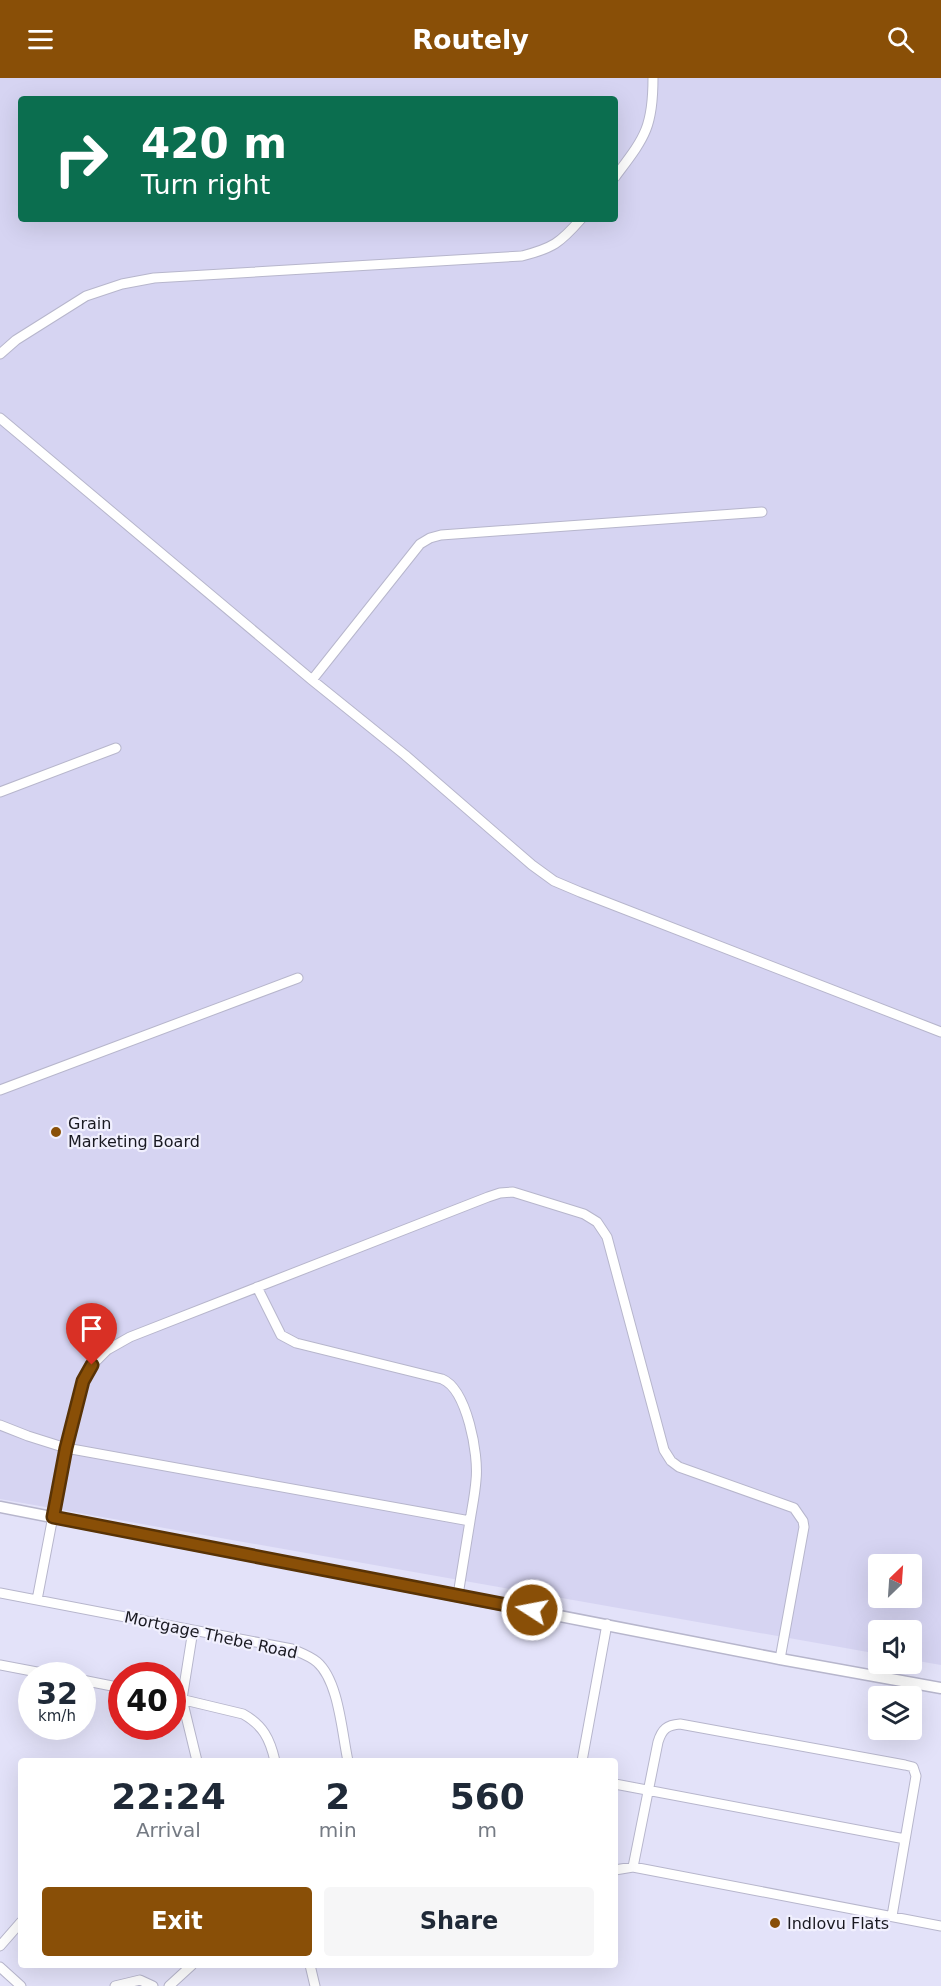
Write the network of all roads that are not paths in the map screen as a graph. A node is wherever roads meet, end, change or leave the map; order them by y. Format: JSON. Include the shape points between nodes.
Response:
{"nodes":[{"id":1,"x":653,"y":78,"type":"edge"},
{"id":2,"x":618,"y":173,"type":"edge"},
{"id":3,"x":578,"y":222,"type":"edge"},
{"id":4,"x":0,"y":354,"type":"edge"},
{"id":5,"x":0,"y":418,"type":"edge"},
{"id":6,"x":762,"y":512,"type":"dead end"},
{"id":7,"x":312,"y":680,"type":"junction"},
{"id":8,"x":116,"y":748,"type":"dead end"},
{"id":9,"x":0,"y":792,"type":"edge"},
{"id":10,"x":297,"y":978,"type":"dead end"},
{"id":11,"x":941,"y":1032,"type":"edge"},
{"id":12,"x":0,"y":1090,"type":"edge"},
{"id":13,"x":257,"y":1287,"type":"junction"},
{"id":14,"x":0,"y":1425,"type":"edge"},
{"id":15,"x":66,"y":1448,"type":"junction"},
{"id":16,"x":0,"y":1507,"type":"edge"},
{"id":17,"x":53,"y":1517,"type":"junction"},
{"id":18,"x":470,"y":1521,"type":"junction"},
{"id":19,"x":0,"y":1593,"type":"edge"},
{"id":20,"x":458,"y":1595,"type":"junction"},
{"id":21,"x":37,"y":1600,"type":"junction"},
{"id":22,"x":607,"y":1624,"type":"junction"},
{"id":23,"x":193,"y":1630,"type":"junction"},
{"id":24,"x":780,"y":1659,"type":"junction"},
{"id":25,"x":185,"y":1662,"type":"edge"},
{"id":26,"x":0,"y":1665,"type":"edge"},
{"id":27,"x":18,"y":1668,"type":"edge"},
{"id":28,"x":941,"y":1688,"type":"edge"},
{"id":29,"x":186,"y":1700,"type":"edge"},
{"id":30,"x":186,"y":1726,"type":"edge"},
{"id":31,"x":196,"y":1758,"type":"edge"},
{"id":32,"x":274,"y":1758,"type":"edge"},
{"id":33,"x":347,"y":1758,"type":"edge"},
{"id":34,"x":583,"y":1758,"type":"edge"},
{"id":35,"x":618,"y":1785,"type":"edge"},
{"id":36,"x":649,"y":1791,"type":"junction"},
{"id":37,"x":905,"y":1839,"type":"junction"},
{"id":38,"x":633,"y":1868,"type":"junction"},
{"id":39,"x":618,"y":1870,"type":"edge"},
{"id":40,"x":892,"y":1916,"type":"junction"},
{"id":41,"x":18,"y":1925,"type":"edge"},
{"id":42,"x":941,"y":1926,"type":"edge"},
{"id":43,"x":0,"y":1946,"type":"edge"},
{"id":44,"x":0,"y":1967,"type":"edge"},
{"id":45,"x":189,"y":1968,"type":"edge"},
{"id":46,"x":311,"y":1968,"type":"edge"},
{"id":47,"x":21,"y":1986,"type":"edge"},
{"id":48,"x":115,"y":1986,"type":"edge"},
{"id":49,"x":153,"y":1986,"type":"edge"},
{"id":50,"x":169,"y":1986,"type":"edge"},
{"id":51,"x":315,"y":1986,"type":"edge"}],
"edges":[{"from":1,"to":2,"type":"street","via":[[651,118],[646,132]]},
{"from":3,"to":4,"type":"street","via":[[554,246],[522,256],[154,278],[122,284],[86,296]]},
{"from":5,"to":7,"type":"street"},
{"from":6,"to":7,"type":"street","via":[[430,538],[420,544]]},
{"from":7,"to":11,"type":"street","via":[[554,881]]},
{"from":8,"to":9,"type":"street"},
{"from":10,"to":12,"type":"street"},
{"from":13,"to":15,"type":"street","via":[[130,1337],[107,1350],[83,1381]]},
{"from":13,"to":18,"type":"street","via":[[281,1335],[296,1343],[442,1379],[454,1387],[465,1411],[475,1460],[477,1479]]},
{"from":13,"to":24,"type":"street","via":[[500,1193],[513,1192],[584,1214],[597,1222],[607,1238],[667,1456],[679,1467],[794,1508],[803,1521]]},
{"from":14,"to":15,"type":"street"},
{"from":15,"to":17,"type":"street"},
{"from":15,"to":18,"type":"street"},
{"from":16,"to":17,"type":"street"},
{"from":17,"to":20,"type":"street"},
{"from":17,"to":21,"type":"street"},
{"from":18,"to":20,"type":"street"},
{"from":19,"to":21,"type":"street","name":"Mortgage Thebe Road"},
{"from":20,"to":22,"type":"street"},
{"from":21,"to":23,"type":"street","name":"Mortgage Thebe Road"},
{"from":22,"to":24,"type":"street"},
{"from":22,"to":34,"type":"street"},
{"from":23,"to":25,"type":"street"},
{"from":23,"to":33,"type":"street","name":"Mortgage Thebe Road","via":[[292,1649],[318,1663],[334,1690]]},
{"from":24,"to":28,"type":"street"},
{"from":26,"to":27,"type":"street"},
{"from":29,"to":32,"type":"street","via":[[253,1720],[263,1728]]},
{"from":30,"to":31,"type":"street"},
{"from":35,"to":36,"type":"street"},
{"from":36,"to":37,"type":"street"},
{"from":36,"to":37,"type":"street","via":[[661,1732],[665,1727],[680,1724],[905,1765],[913,1767],[916,1776]]},
{"from":36,"to":38,"type":"street"},
{"from":37,"to":40,"type":"street"},
{"from":38,"to":39,"type":"street"},
{"from":38,"to":40,"type":"street"},
{"from":40,"to":42,"type":"street"},
{"from":41,"to":43,"type":"street"},
{"from":44,"to":47,"type":"street"},
{"from":45,"to":50,"type":"street"},
{"from":46,"to":51,"type":"street"},
{"from":48,"to":49,"type":"street","via":[[140,1980]]}]}
